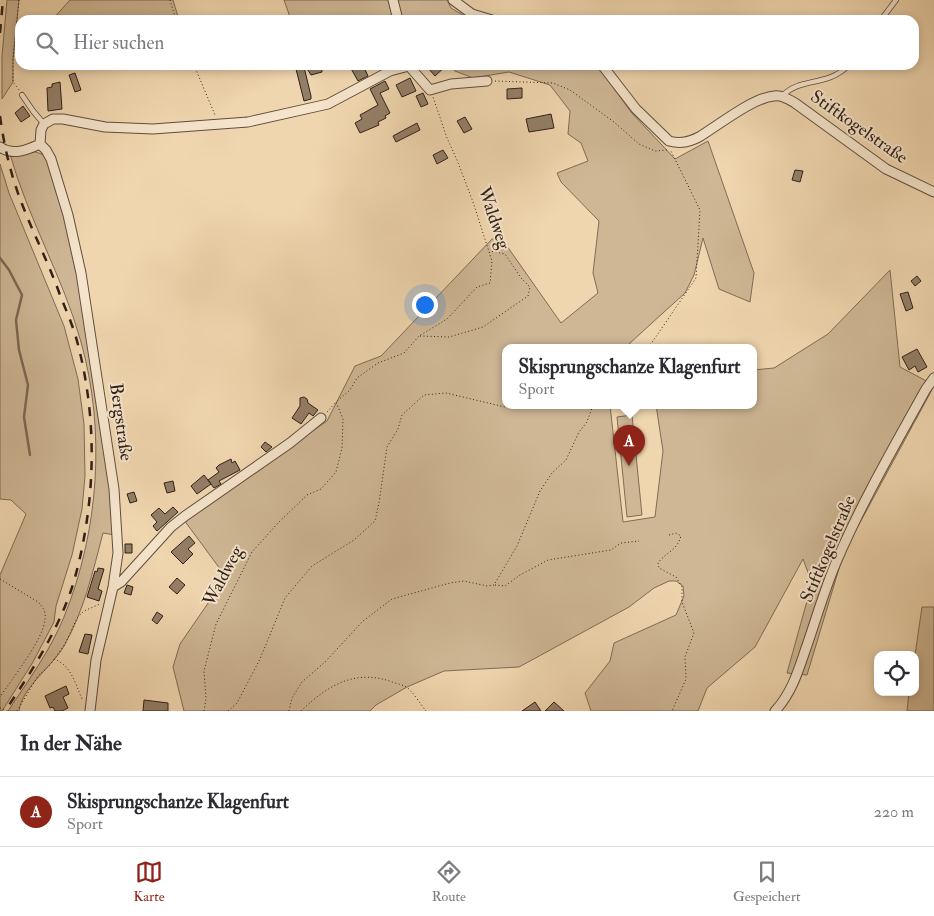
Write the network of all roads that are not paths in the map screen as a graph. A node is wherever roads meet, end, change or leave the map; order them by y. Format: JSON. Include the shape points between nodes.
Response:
{"nodes":[{"id":1,"x":393,"y":0,"type":"edge"},
{"id":2,"x":453,"y":0,"type":"edge"},
{"id":3,"x":896,"y":0,"type":"edge"},
{"id":4,"x":397,"y":15,"type":"edge"},
{"id":5,"x":475,"y":15,"type":"edge"},
{"id":6,"x":886,"y":15,"type":"edge"},
{"id":7,"x":388,"y":70,"type":"edge"},
{"id":8,"x":413,"y":70,"type":"edge"},
{"id":9,"x":606,"y":70,"type":"edge"},
{"id":10,"x":844,"y":70,"type":"edge"},
{"id":11,"x":487,"y":81,"type":"road end"},
{"id":12,"x":22,"y":95,"type":"road end"},
{"id":13,"x":782,"y":96,"type":"junction"},
{"id":14,"x":44,"y":124,"type":"junction"},
{"id":15,"x":40,"y":144,"type":"junction"},
{"id":16,"x":0,"y":147,"type":"edge"},
{"id":17,"x":934,"y":192,"type":"edge"},
{"id":18,"x":934,"y":378,"type":"edge"},
{"id":19,"x":321,"y":418,"type":"road end"},
{"id":20,"x":113,"y":587,"type":"junction"},
{"id":21,"x":90,"y":711,"type":"edge"},
{"id":22,"x":775,"y":711,"type":"edge"}],
"edges":[{"from":1,"to":4,"type":"street"},
{"from":2,"to":5,"type":"street"},
{"from":3,"to":6,"type":"lane"},
{"from":7,"to":14,"type":"street","via":[[328,104],[248,122],[153,129],[105,127],[63,119]]},
{"from":8,"to":11,"type":"street","via":[[430,90],[451,84]]},
{"from":9,"to":13,"type":"street","name":"Stiftkogelstraße","via":[[636,110],[669,141],[676,143],[699,137],[752,103]]},
{"from":10,"to":13,"type":"lane","via":[[828,79],[794,86]]},
{"from":12,"to":14,"type":"lane"},
{"from":13,"to":17,"type":"street","name":"Stiftkogelstraße","via":[[886,169]]},
{"from":14,"to":15,"type":"street"},
{"from":15,"to":16,"type":"street","via":[[16,152]]},
{"from":15,"to":20,"type":"street","name":"Bergstraße","via":[[51,159],[82,273],[114,490],[118,553]]},
{"from":18,"to":22,"type":"street","name":"Stiftkogelstraße","via":[[852,528],[837,560],[794,683]]},
{"from":19,"to":20,"type":"street","via":[[171,527]]},
{"from":20,"to":21,"type":"street","name":"Bergstraße","via":[[96,660]]}]}
